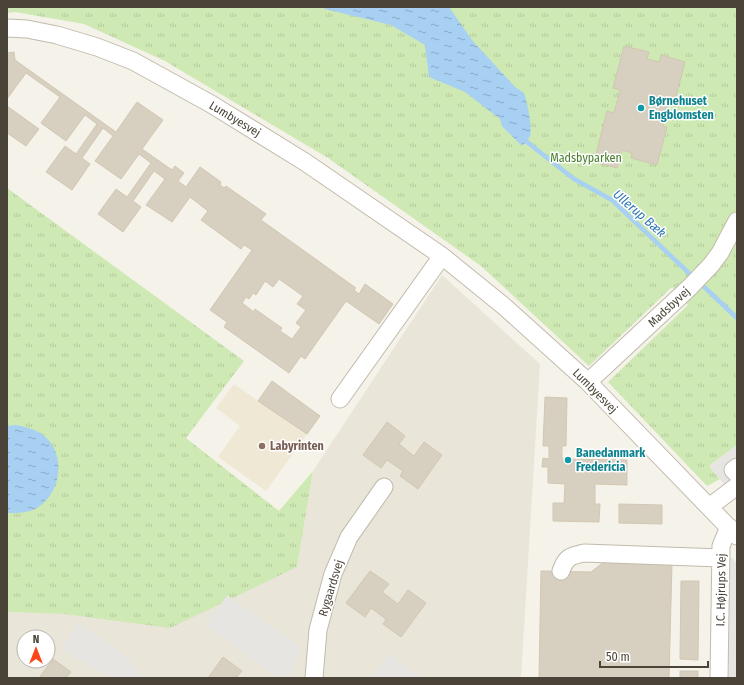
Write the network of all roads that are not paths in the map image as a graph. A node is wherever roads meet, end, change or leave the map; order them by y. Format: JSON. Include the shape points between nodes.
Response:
{"nodes":[{"id":1,"x":7,"y":28,"type":"edge"},
{"id":2,"x":737,"y":221,"type":"edge"},
{"id":3,"x":442,"y":256,"type":"junction"},
{"id":4,"x":588,"y":382,"type":"junction"},
{"id":5,"x":340,"y":399,"type":"dead end"},
{"id":6,"x":737,"y":467,"type":"edge"},
{"id":7,"x":737,"y":474,"type":"edge"},
{"id":8,"x":737,"y":486,"type":"edge"},
{"id":9,"x":384,"y":487,"type":"dead end"},
{"id":10,"x":709,"y":507,"type":"junction"},
{"id":11,"x":733,"y":532,"type":"edge"},
{"id":12,"x":721,"y":558,"type":"junction"},
{"id":13,"x":561,"y":571,"type":"dead end"},
{"id":14,"x":314,"y":678,"type":"edge"},
{"id":15,"x":719,"y":678,"type":"edge"}],
"edges":[{"from":1,"to":3,"type":"street","name":"Lumbyesvej","via":[[57,35],[96,46],[133,61],[211,104],[305,162]]},
{"from":2,"to":4,"type":"street","name":"Madsbyvej","via":[[711,265]]},
{"from":3,"to":4,"type":"street","name":"Lumbyesvej","via":[[506,308]]},
{"from":3,"to":5,"type":"street"},
{"from":4,"to":10,"type":"street","name":"Lumbyesvej"},
{"from":6,"to":7,"type":"street","via":[[733,470]]},
{"from":8,"to":10,"type":"street"},
{"from":9,"to":14,"type":"street","name":"Rygaardsvej","via":[[349,537],[333,574],[318,630]]},
{"from":10,"to":11,"type":"street","name":"Lumbyesvej"},
{"from":11,"to":12,"type":"street","name":"I.C. Højrups Vej","via":[[722,546]]},
{"from":12,"to":13,"type":"street","via":[[584,553],[571,556],[564,562]]},
{"from":12,"to":15,"type":"street","name":"I.C. Højrups Vej"}]}
